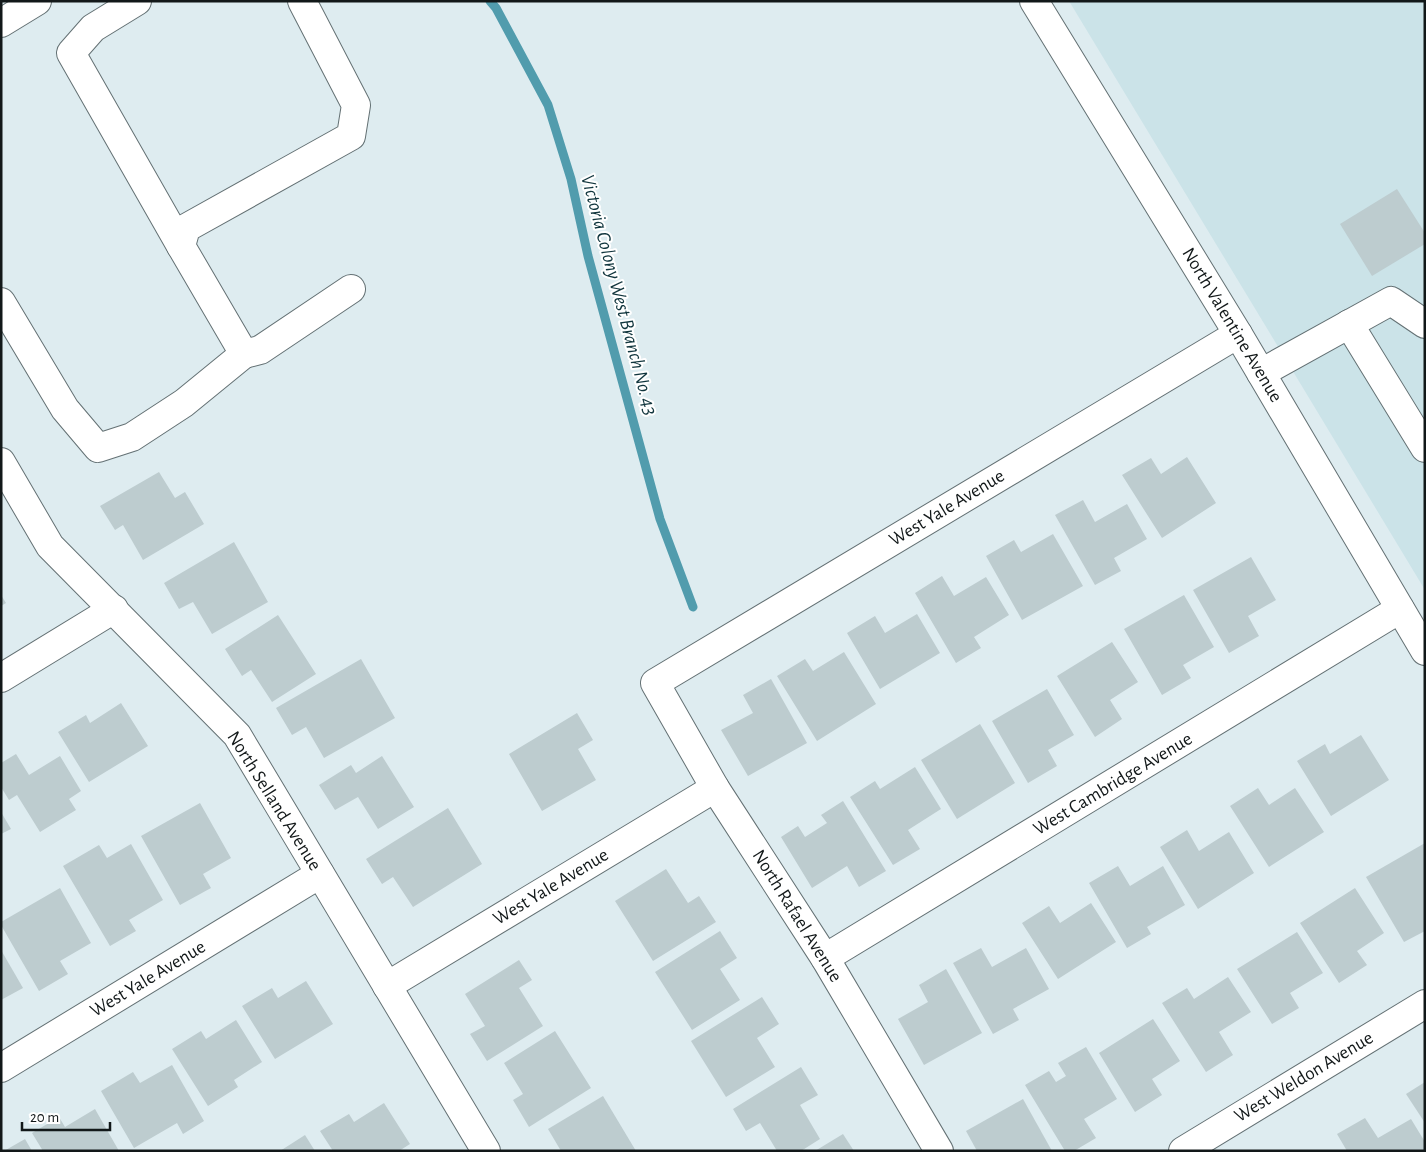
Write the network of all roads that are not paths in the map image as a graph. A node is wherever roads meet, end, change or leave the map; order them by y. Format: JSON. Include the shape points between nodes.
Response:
{"nodes":[{"id":1,"x":37,"y":1,"type":"edge"},
{"id":2,"x":137,"y":1,"type":"edge"},
{"id":3,"x":302,"y":1,"type":"edge"},
{"id":4,"x":1034,"y":1,"type":"edge"},
{"id":5,"x":1,"y":23,"type":"edge"},
{"id":6,"x":180,"y":246,"type":"junction"},
{"id":7,"x":352,"y":289,"type":"dead end"},
{"id":8,"x":1,"y":302,"type":"edge"},
{"id":9,"x":1349,"y":324,"type":"junction"},
{"id":10,"x":1425,"y":324,"type":"edge"},
{"id":11,"x":1238,"y":334,"type":"junction"},
{"id":12,"x":244,"y":354,"type":"junction"},
{"id":13,"x":1261,"y":373,"type":"junction"},
{"id":14,"x":1425,"y":448,"type":"edge"},
{"id":15,"x":1,"y":462,"type":"edge"},
{"id":16,"x":114,"y":609,"type":"junction"},
{"id":17,"x":1400,"y":609,"type":"junction"},
{"id":18,"x":1425,"y":651,"type":"edge"},
{"id":19,"x":1,"y":678,"type":"edge"},
{"id":20,"x":655,"y":683,"type":"joint"},
{"id":21,"x":715,"y":788,"type":"junction"},
{"id":22,"x":320,"y":874,"type":"junction"},
{"id":23,"x":825,"y":958,"type":"junction"},
{"id":24,"x":387,"y":986,"type":"junction"},
{"id":25,"x":1425,"y":1004,"type":"edge"},
{"id":26,"x":1,"y":1068,"type":"edge"},
{"id":27,"x":486,"y":1151,"type":"edge"},
{"id":28,"x":939,"y":1151,"type":"edge"},
{"id":29,"x":1184,"y":1151,"type":"edge"}],
"edges":[{"from":1,"to":5,"type":"street"},
{"from":2,"to":6,"type":"street","via":[[93,28],[71,53]]},
{"from":3,"to":6,"type":"street","via":[[356,105],[350,136],[186,228]]},
{"from":4,"to":11,"type":"street","name":"North Valentine Avenue"},
{"from":6,"to":12,"type":"street"},
{"from":7,"to":12,"type":"street","via":[[260,350]]},
{"from":8,"to":12,"type":"street","via":[[65,409],[98,448],[140,432],[184,403]]},
{"from":9,"to":10,"type":"street","via":[[1391,301]]},
{"from":9,"to":13,"type":"street"},
{"from":9,"to":14,"type":"street"},
{"from":11,"to":13,"type":"street","name":"North Valentine Avenue"},
{"from":11,"to":20,"type":"street","name":"West Yale Avenue"},
{"from":13,"to":17,"type":"street","name":"North Valentine Avenue"},
{"from":15,"to":16,"type":"street","name":"North Selland Avenue","via":[[50,546]]},
{"from":16,"to":19,"type":"street"},
{"from":16,"to":22,"type":"street","name":"North Selland Avenue","via":[[237,736]]},
{"from":17,"to":18,"type":"street","name":"North Valentine Avenue"},
{"from":17,"to":23,"type":"street","name":"West Cambridge Avenue"},
{"from":20,"to":21,"type":"street","name":"North Rafael Avenue"},
{"from":21,"to":23,"type":"street","name":"North Rafael Avenue"},
{"from":21,"to":24,"type":"street","name":"West Yale Avenue"},
{"from":22,"to":24,"type":"street","name":"North Selland Avenue"},
{"from":22,"to":26,"type":"street","name":"West Yale Avenue"},
{"from":23,"to":28,"type":"street","name":"North Rafael Avenue"},
{"from":24,"to":27,"type":"street","name":"North Selland Avenue"},
{"from":25,"to":29,"type":"street","name":"West Weldon Avenue"}]}
